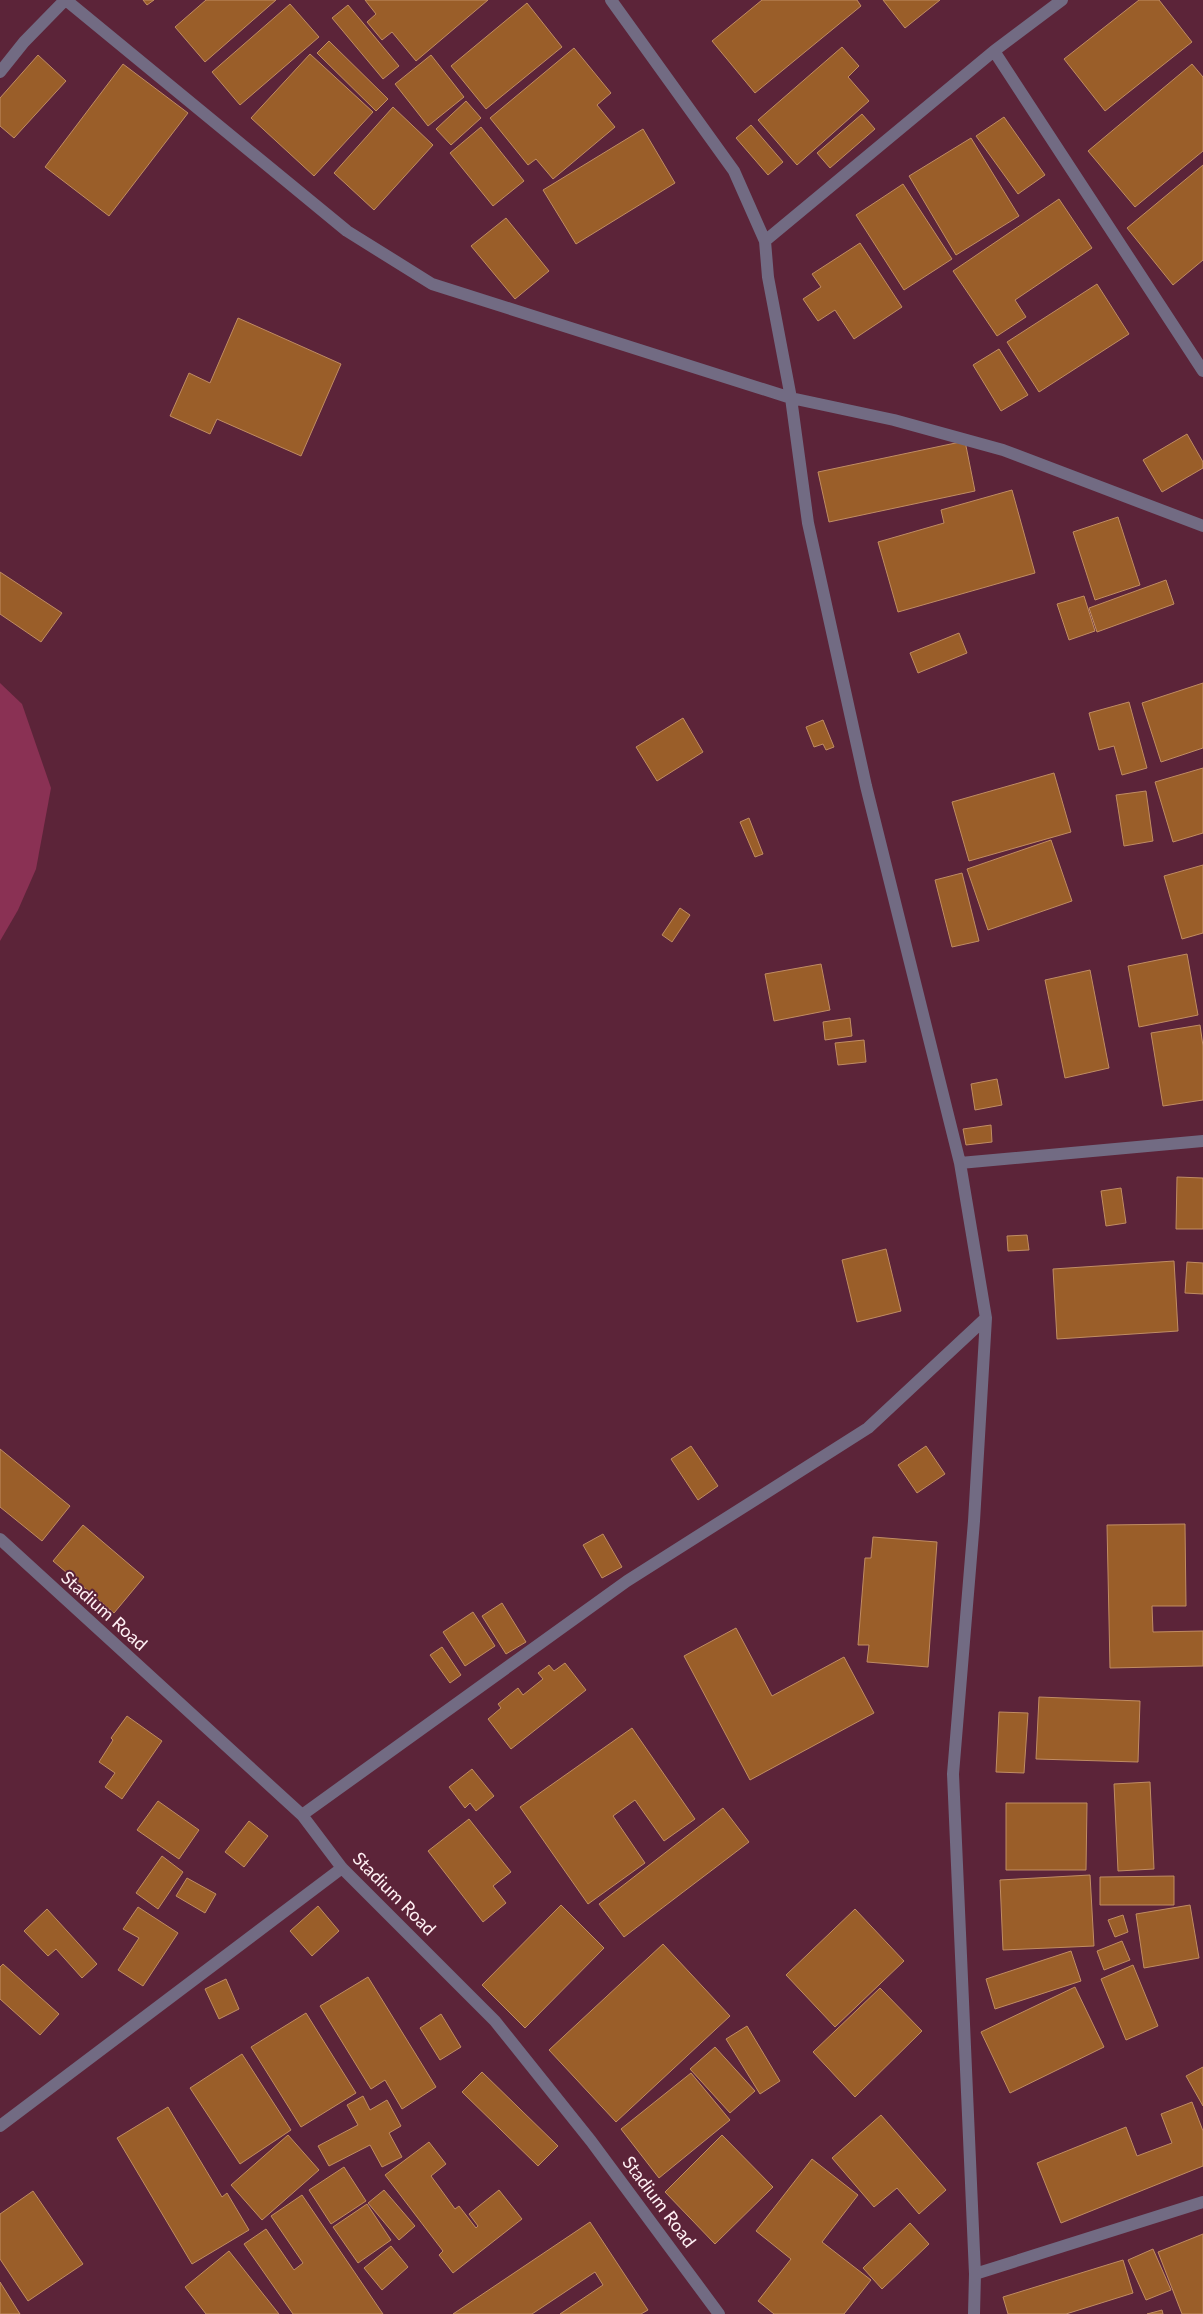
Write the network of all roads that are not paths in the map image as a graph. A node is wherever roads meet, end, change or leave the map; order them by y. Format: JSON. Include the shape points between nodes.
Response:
{"nodes":[{"id":1,"x":66,"y":0,"type":"edge"},
{"id":2,"x":610,"y":0,"type":"edge"},
{"id":3,"x":1062,"y":0,"type":"edge"},
{"id":4,"x":994,"y":51,"type":"junction"},
{"id":5,"x":0,"y":72,"type":"edge"},
{"id":6,"x":765,"y":241,"type":"junction"},
{"id":7,"x":1203,"y":371,"type":"edge"},
{"id":8,"x":791,"y":398,"type":"junction"},
{"id":9,"x":1203,"y":526,"type":"edge"},
{"id":10,"x":1203,"y":1141,"type":"edge"},
{"id":11,"x":960,"y":1163,"type":"junction"},
{"id":12,"x":986,"y":1318,"type":"junction"},
{"id":13,"x":0,"y":1539,"type":"edge"},
{"id":14,"x":302,"y":1815,"type":"junction"},
{"id":15,"x":342,"y":1868,"type":"junction"},
{"id":16,"x":0,"y":2126,"type":"edge"},
{"id":17,"x":1203,"y":2202,"type":"edge"},
{"id":18,"x":975,"y":2274,"type":"junction"},
{"id":19,"x":719,"y":2314,"type":"edge"},
{"id":20,"x":974,"y":2314,"type":"edge"}],
"edges":[{"from":1,"to":5,"type":"street","via":[[24,42]]},
{"from":1,"to":8,"type":"street","via":[[347,231],[432,284]]},
{"from":2,"to":6,"type":"street","via":[[734,171]]},
{"from":3,"to":4,"type":"street"},
{"from":4,"to":6,"type":"street"},
{"from":4,"to":7,"type":"street"},
{"from":6,"to":8,"type":"street","via":[[768,277]]},
{"from":8,"to":9,"type":"street","via":[[894,420],[1003,450]]},
{"from":8,"to":11,"type":"street","via":[[808,523],[857,747]]},
{"from":10,"to":11,"type":"street"},
{"from":11,"to":12,"type":"street"},
{"from":12,"to":14,"type":"street","via":[[868,1428],[627,1581]]},
{"from":12,"to":18,"type":"street","via":[[974,1521],[953,1774]]},
{"from":13,"to":14,"type":"street","name":"Stadium Road"},
{"from":14,"to":15,"type":"street","name":"Stadium Road"},
{"from":15,"to":16,"type":"street"},
{"from":15,"to":19,"type":"street","name":"Stadium Road","via":[[495,2021],[592,2141]]},
{"from":17,"to":18,"type":"street"},
{"from":18,"to":20,"type":"street"}]}
